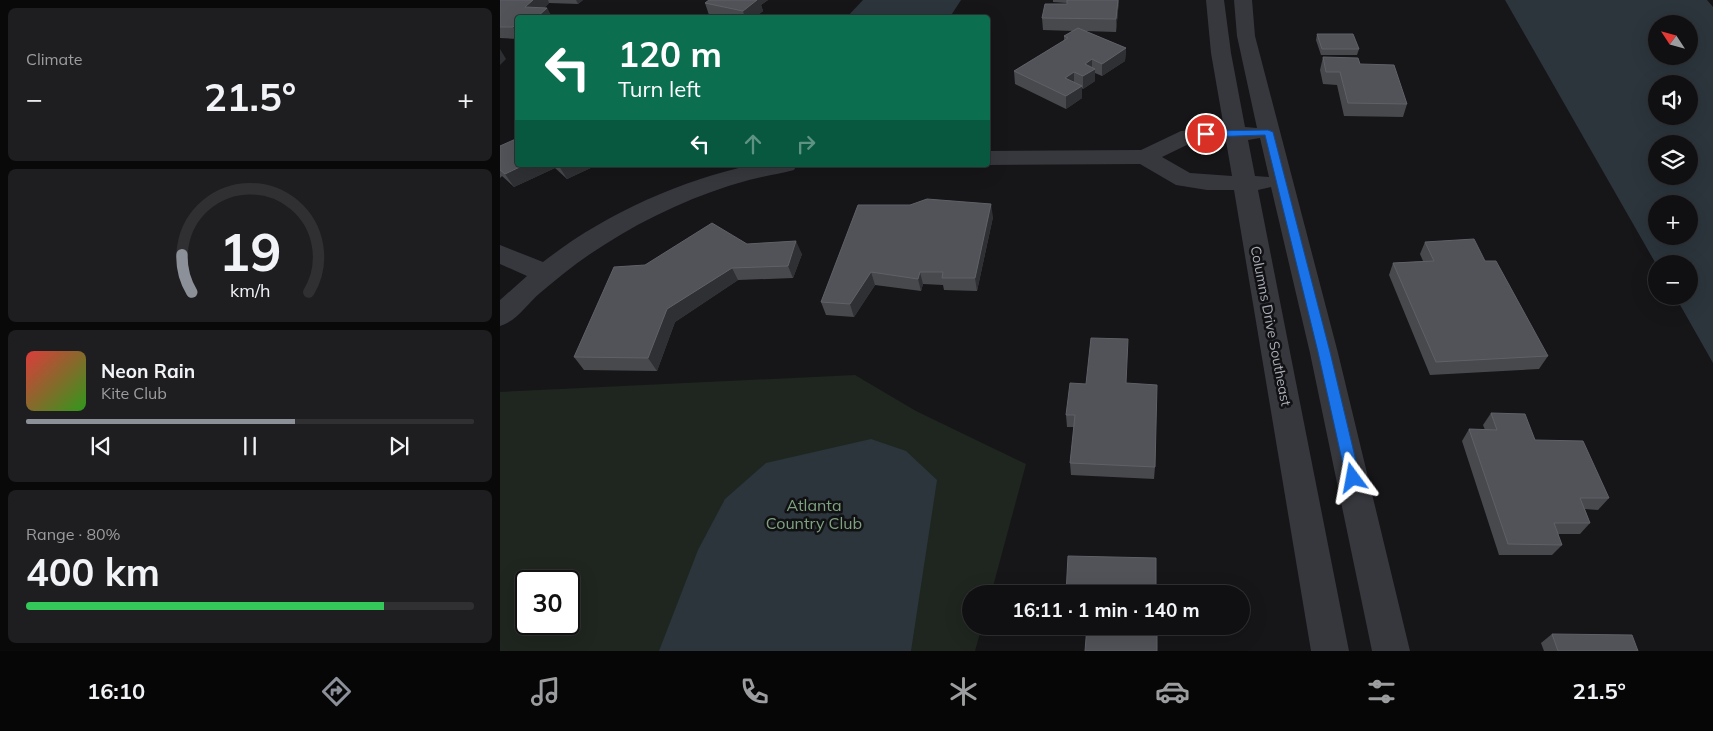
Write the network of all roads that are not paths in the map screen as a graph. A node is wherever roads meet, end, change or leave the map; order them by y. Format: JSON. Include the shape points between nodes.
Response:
{"nodes":[{"id":1,"x":1215,"y":0,"type":"edge"},
{"id":2,"x":1243,"y":0,"type":"edge"},
{"id":3,"x":1268,"y":132,"type":"junction"},
{"id":4,"x":1235,"y":133,"type":"junction"},
{"id":5,"x":990,"y":158,"type":"edge"},
{"id":6,"x":1145,"y":158,"type":"junction"},
{"id":7,"x":777,"y":167,"type":"edge"},
{"id":8,"x":1281,"y":182,"type":"junction"},
{"id":9,"x":1245,"y":183,"type":"junction"},
{"id":10,"x":500,"y":254,"type":"edge"},
{"id":11,"x":547,"y":274,"type":"junction"},
{"id":12,"x":500,"y":316,"type":"edge"},
{"id":13,"x":1330,"y":651,"type":"edge"},
{"id":14,"x":1391,"y":651,"type":"edge"}],
"edges":[{"from":1,"to":4,"type":"street","name":"Columns Drive Southeast"},
{"from":2,"to":3,"type":"street","via":[[1246,36]]},
{"from":3,"to":4,"type":"street"},
{"from":3,"to":8,"type":"street"},
{"from":4,"to":6,"type":"street","via":[[1189,136]]},
{"from":4,"to":9,"type":"street","name":"Columns Drive Southeast"},
{"from":5,"to":6,"type":"street"},
{"from":6,"to":9,"type":"street","via":[[1184,180]]},
{"from":7,"to":11,"type":"street","via":[[738,176],[652,208],[597,238]]},
{"from":8,"to":9,"type":"street"},
{"from":8,"to":14,"type":"street","via":[[1324,352]]},
{"from":9,"to":13,"type":"street","name":"Columns Drive Southeast"},
{"from":10,"to":11,"type":"street"},
{"from":11,"to":12,"type":"street"}]}
